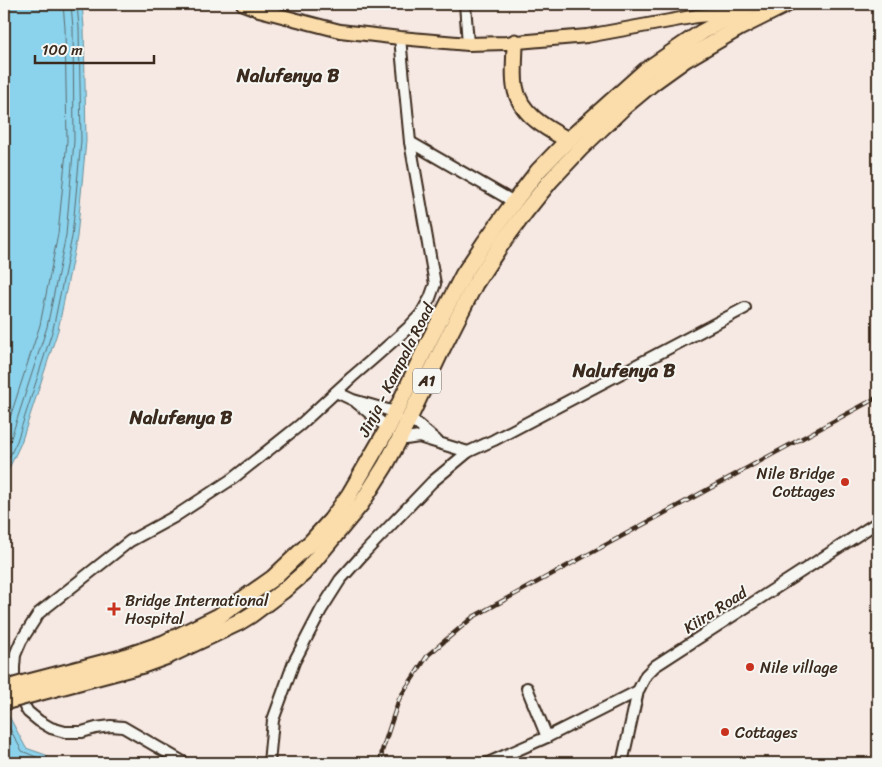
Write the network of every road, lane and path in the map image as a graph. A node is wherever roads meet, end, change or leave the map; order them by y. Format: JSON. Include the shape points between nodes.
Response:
{"nodes":[{"id":1,"x":243,"y":4,"type":"edge"},
{"id":2,"x":466,"y":4,"type":"edge"},
{"id":3,"x":754,"y":4,"type":"edge"},
{"id":4,"x":787,"y":4,"type":"edge"},
{"id":5,"x":735,"y":13,"type":"junction"},
{"id":6,"x":400,"y":38,"type":"junction"},
{"id":7,"x":515,"y":42,"type":"junction"},
{"id":8,"x":468,"y":44,"type":"junction"},
{"id":9,"x":568,"y":140,"type":"junction"},
{"id":10,"x":410,"y":142,"type":"junction"},
{"id":11,"x":514,"y":202,"type":"junction"},
{"id":12,"x":745,"y":308,"type":"dead end"},
{"id":13,"x":336,"y":392,"type":"junction"},
{"id":14,"x":353,"y":400,"type":"junction"},
{"id":15,"x":395,"y":412,"type":"junction"},
{"id":16,"x":410,"y":418,"type":"junction"},
{"id":17,"x":388,"y":428,"type":"junction"},
{"id":18,"x":399,"y":440,"type":"junction"},
{"id":19,"x":443,"y":445,"type":"junction"},
{"id":20,"x":468,"y":452,"type":"junction"},
{"id":21,"x":878,"y":522,"type":"edge"},
{"id":22,"x":527,"y":688,"type":"dead end"},
{"id":23,"x":4,"y":689,"type":"edge"},
{"id":24,"x":23,"y":689,"type":"junction"},
{"id":25,"x":638,"y":692,"type":"junction"},
{"id":26,"x":4,"y":702,"type":"edge"},
{"id":27,"x":547,"y":737,"type":"junction"},
{"id":28,"x":185,"y":763,"type":"edge"},
{"id":29,"x":269,"y":763,"type":"edge"},
{"id":30,"x":488,"y":763,"type":"edge"},
{"id":31,"x":622,"y":763,"type":"edge"}],
"edges":[{"from":1,"to":6,"type":"main road","via":[[340,31]]},
{"from":2,"to":8,"type":"street"},
{"from":3,"to":5,"type":"highway","name":"Jinja - Kampala Road","number":"A1"},
{"from":4,"to":16,"type":"highway","name":"Jinja - Kampala Road","number":"A1","via":[[686,59],[654,82],[592,137],[550,181],[475,284]]},
{"from":5,"to":7,"type":"main road","via":[[698,16],[587,36]]},
{"from":5,"to":9,"type":"highway","name":"Jinja - Kampala Road","number":"A1","via":[[646,70]]},
{"from":6,"to":8,"type":"main road"},
{"from":6,"to":10,"type":"street"},
{"from":7,"to":8,"type":"main road"},
{"from":7,"to":9,"type":"highway","via":[[518,99],[530,116]]},
{"from":9,"to":11,"type":"highway","name":"Jinja - Kampala Road","number":"A1"},
{"from":10,"to":11,"type":"street"},
{"from":10,"to":13,"type":"street","via":[[435,284],[421,314]]},
{"from":11,"to":15,"type":"highway","name":"Jinja - Kampala Road","number":"A1","via":[[463,276]]},
{"from":12,"to":20,"type":"street"},
{"from":13,"to":14,"type":"street"},
{"from":13,"to":24,"type":"street","via":[[232,479],[130,541],[39,613],[15,655],[14,667]]},
{"from":14,"to":15,"type":"street"},
{"from":14,"to":17,"type":"street"},
{"from":15,"to":17,"type":"highway","name":"Jinja - Kampala Road","number":"A1"},
{"from":16,"to":18,"type":"highway","name":"Jinja - Kampala Road","number":"A1"},
{"from":16,"to":19,"type":"street"},
{"from":17,"to":24,"type":"highway","name":"Jinja - Kampala Road","number":"A1","via":[[350,495],[331,520],[273,578],[242,601],[164,643]]},
{"from":18,"to":19,"type":"street","via":[[419,437]]},
{"from":18,"to":24,"type":"highway","name":"Jinja - Kampala Road","number":"A1","via":[[361,504],[322,552],[304,573],[251,615],[143,666]]},
{"from":19,"to":20,"type":"street"},
{"from":20,"to":29,"type":"street","via":[[432,482],[340,580],[294,662],[273,720]]},
{"from":21,"to":25,"type":"street","name":"Kiira Road","via":[[656,666],[646,675]]},
{"from":22,"to":27,"type":"street"},
{"from":23,"to":24,"type":"highway","number":"A1","bridge":true},
{"from":24,"to":26,"type":"highway","number":"A1","bridge":true},
{"from":24,"to":28,"type":"street","via":[[28,712],[50,728],[82,732],[123,727]]},
{"from":25,"to":27,"type":"street"},
{"from":25,"to":31,"type":"street","name":"Kiira Road"},
{"from":27,"to":30,"type":"street"}]}
